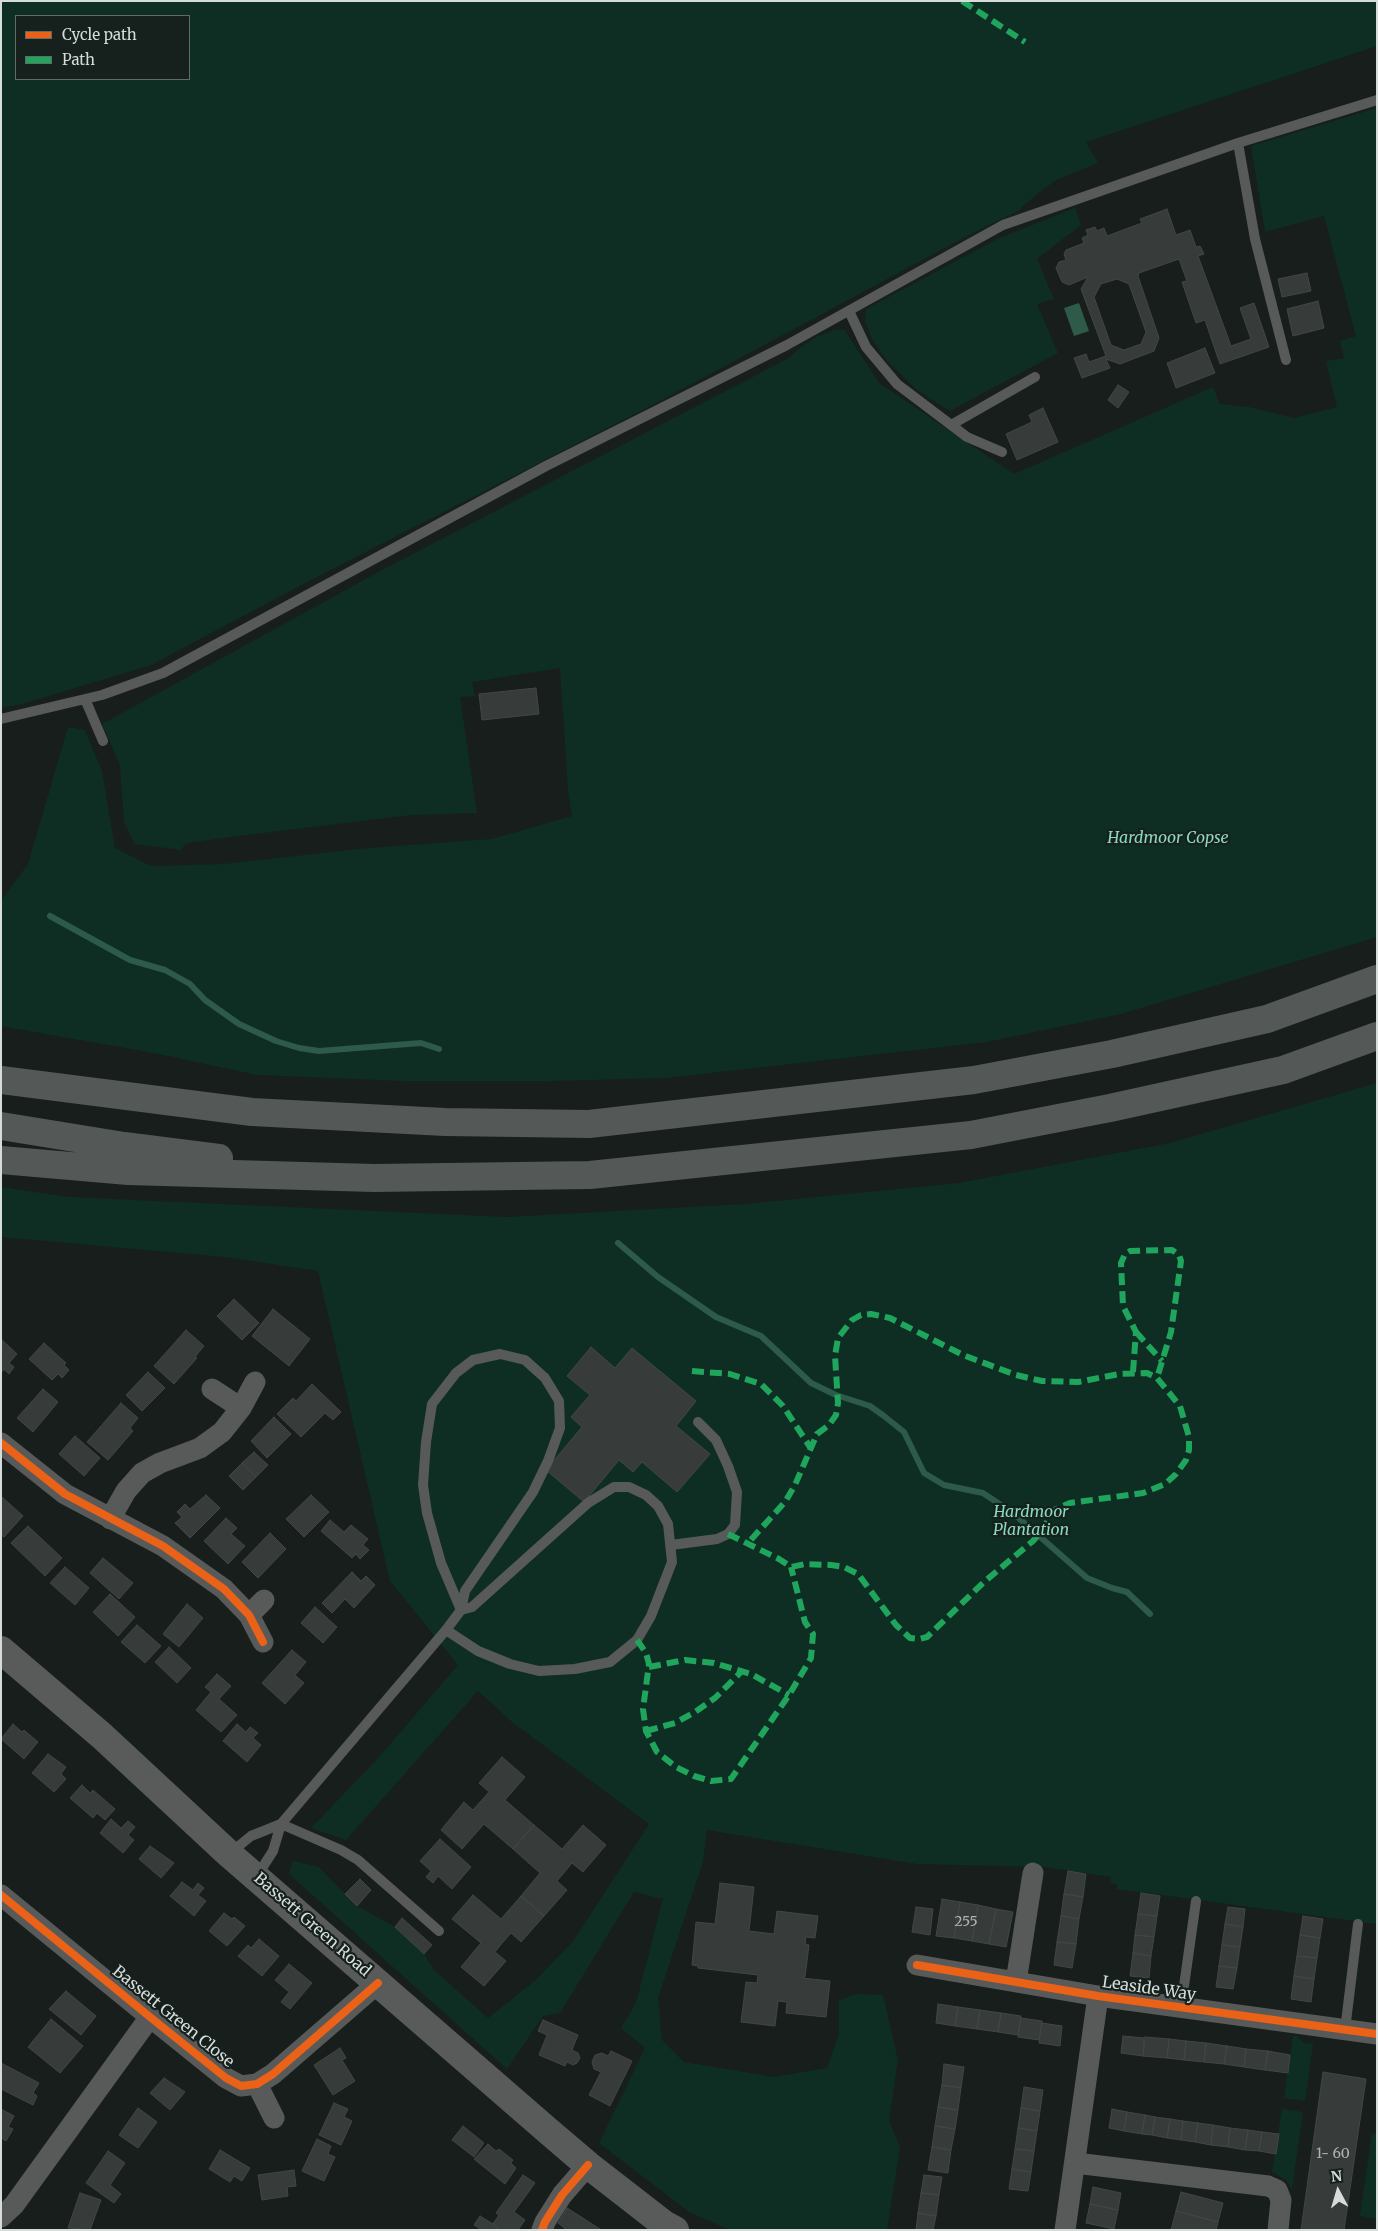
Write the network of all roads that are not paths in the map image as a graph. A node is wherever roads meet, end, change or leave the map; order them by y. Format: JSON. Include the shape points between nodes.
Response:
{"nodes":[{"id":1,"x":1377,"y":100,"type":"edge"},
{"id":2,"x":1238,"y":143,"type":"junction"},
{"id":3,"x":849,"y":311,"type":"junction"},
{"id":4,"x":1286,"y":360,"type":"dead end"},
{"id":5,"x":1035,"y":377,"type":"dead end"},
{"id":6,"x":951,"y":425,"type":"junction"},
{"id":7,"x":1002,"y":452,"type":"dead end"},
{"id":8,"x":85,"y":699,"type":"junction"},
{"id":9,"x":1,"y":719,"type":"edge"},
{"id":10,"x":103,"y":741,"type":"dead end"},
{"id":11,"x":1377,"y":979,"type":"edge"},
{"id":12,"x":1377,"y":1036,"type":"edge"},
{"id":13,"x":1,"y":1080,"type":"edge"},
{"id":14,"x":1,"y":1126,"type":"edge"},
{"id":15,"x":1,"y":1160,"type":"edge"},
{"id":16,"x":374,"y":1178,"type":"junction"},
{"id":17,"x":255,"y":1382,"type":"dead end"},
{"id":18,"x":212,"y":1389,"type":"dead end"},
{"id":19,"x":240,"y":1408,"type":"junction"},
{"id":20,"x":698,"y":1422,"type":"dead end"},
{"id":21,"x":1,"y":1443,"type":"edge"},
{"id":22,"x":110,"y":1519,"type":"junction"},
{"id":23,"x":671,"y":1545,"type":"junction"},
{"id":24,"x":264,"y":1600,"type":"dead end"},
{"id":25,"x":460,"y":1610,"type":"junction"},
{"id":26,"x":249,"y":1615,"type":"junction"},
{"id":27,"x":446,"y":1630,"type":"junction"},
{"id":28,"x":263,"y":1642,"type":"dead end"},
{"id":29,"x":1,"y":1650,"type":"edge"},
{"id":30,"x":281,"y":1824,"type":"junction"},
{"id":31,"x":229,"y":1854,"type":"junction"},
{"id":32,"x":1033,"y":1874,"type":"dead end"},
{"id":33,"x":256,"y":1877,"type":"junction"},
{"id":34,"x":1,"y":1894,"type":"edge"},
{"id":35,"x":1196,"y":1901,"type":"dead end"},
{"id":36,"x":1358,"y":1924,"type":"dead end"},
{"id":37,"x":440,"y":1932,"type":"dead end"},
{"id":38,"x":917,"y":1966,"type":"dead end"},
{"id":39,"x":1016,"y":1982,"type":"junction"},
{"id":40,"x":378,"y":1983,"type":"junction"},
{"id":41,"x":1098,"y":1996,"type":"junction"},
{"id":42,"x":1180,"y":2007,"type":"junction"},
{"id":43,"x":150,"y":2018,"type":"junction"},
{"id":44,"x":1345,"y":2030,"type":"junction"},
{"id":45,"x":1377,"y":2034,"type":"edge"},
{"id":46,"x":257,"y":2084,"type":"junction"},
{"id":47,"x":274,"y":2118,"type":"dead end"},
{"id":48,"x":1075,"y":2163,"type":"junction"},
{"id":49,"x":588,"y":2165,"type":"junction"},
{"id":50,"x":1,"y":2217,"type":"edge"},
{"id":51,"x":542,"y":2230,"type":"edge"},
{"id":52,"x":675,"y":2230,"type":"edge"},
{"id":53,"x":1065,"y":2230,"type":"edge"},
{"id":54,"x":1278,"y":2230,"type":"edge"}],
"edges":[{"from":1,"to":2,"type":"lane"},
{"from":2,"to":3,"type":"lane","via":[[1003,225]]},
{"from":2,"to":4,"type":"lane","via":[[1255,239]]},
{"from":3,"to":6,"type":"lane","via":[[866,347],[897,384]]},
{"from":3,"to":8,"type":"lane","via":[[546,466],[163,673]]},
{"from":5,"to":6,"type":"lane"},
{"from":6,"to":7,"type":"lane","via":[[966,437]]},
{"from":8,"to":9,"type":"lane"},
{"from":8,"to":10,"type":"lane"},
{"from":11,"to":13,"type":"highway","via":[[1267,1019],[1112,1054],[974,1080],[589,1124],[445,1122],[252,1112]]},
{"from":12,"to":16,"type":"highway","via":[[1282,1070],[971,1135],[590,1175]]},
{"from":14,"to":16,"type":"highway","via":[[124,1146]]},
{"from":15,"to":16,"type":"highway","via":[[128,1171]]},
{"from":17,"to":19,"type":"street"},
{"from":18,"to":19,"type":"street"},
{"from":19,"to":22,"type":"street","via":[[222,1432],[200,1448],[142,1473],[126,1491]]},
{"from":20,"to":23,"type":"lane","via":[[716,1440],[728,1466],[737,1492],[735,1525],[728,1534],[717,1539]]},
{"from":21,"to":22,"type":"street","via":[[65,1494]]},
{"from":22,"to":26,"type":"street","via":[[163,1546],[201,1572],[224,1588]]},
{"from":23,"to":25,"type":"lane","via":[[668,1524],[658,1506],[646,1495],[629,1487],[614,1487],[588,1503],[472,1607]]},
{"from":23,"to":27,"type":"lane","via":[[672,1562],[651,1616],[638,1640],[610,1662],[575,1669],[539,1670],[510,1664],[478,1651]]},
{"from":24,"to":26,"type":"street"},
{"from":25,"to":25,"type":"lane","via":[[465,1591],[533,1492],[560,1428],[559,1401],[545,1378],[525,1360],[500,1354],[473,1360],[456,1372],[432,1404],[426,1442],[423,1485],[428,1513],[441,1563]]},
{"from":25,"to":27,"type":"lane"},
{"from":26,"to":28,"type":"street"},
{"from":27,"to":30,"type":"lane"},
{"from":29,"to":31,"type":"main road","name":"Bassett Green Road","via":[[102,1736]]},
{"from":30,"to":31,"type":"lane","via":[[251,1836]]},
{"from":30,"to":33,"type":"lane","via":[[273,1852]]},
{"from":30,"to":37,"type":"lane","via":[[358,1860]]},
{"from":31,"to":33,"type":"main road","name":"Bassett Green Road"},
{"from":32,"to":39,"type":"street"},
{"from":33,"to":40,"type":"main road","name":"Bassett Green Road"},
{"from":34,"to":43,"type":"street","name":"Bassett Green Close"},
{"from":35,"to":42,"type":"lane"},
{"from":36,"to":44,"type":"lane"},
{"from":38,"to":39,"type":"street","name":"Leaside Way"},
{"from":39,"to":41,"type":"street","name":"Leaside Way"},
{"from":40,"to":46,"type":"street","via":[[273,2074]]},
{"from":40,"to":49,"type":"main road","name":"Bassett Green Road"},
{"from":41,"to":42,"type":"street","name":"Leaside Way"},
{"from":41,"to":48,"type":"street","name":"Leaside Way"},
{"from":42,"to":44,"type":"street","name":"Leaside Way"},
{"from":43,"to":46,"type":"street","name":"Bassett Green Close","via":[[226,2078],[241,2086]]},
{"from":43,"to":50,"type":"street","name":"Bassett Green Close","via":[[14,2206]]},
{"from":44,"to":45,"type":"street","name":"Leaside Way"},
{"from":46,"to":47,"type":"street"},
{"from":48,"to":53,"type":"street","name":"Leaside Way"},
{"from":48,"to":54,"type":"street","via":[[1268,2186],[1277,2190],[1281,2200]]},
{"from":49,"to":51,"type":"street","via":[[562,2195]]},
{"from":49,"to":52,"type":"main road","name":"Bassett Green Road"}]}
